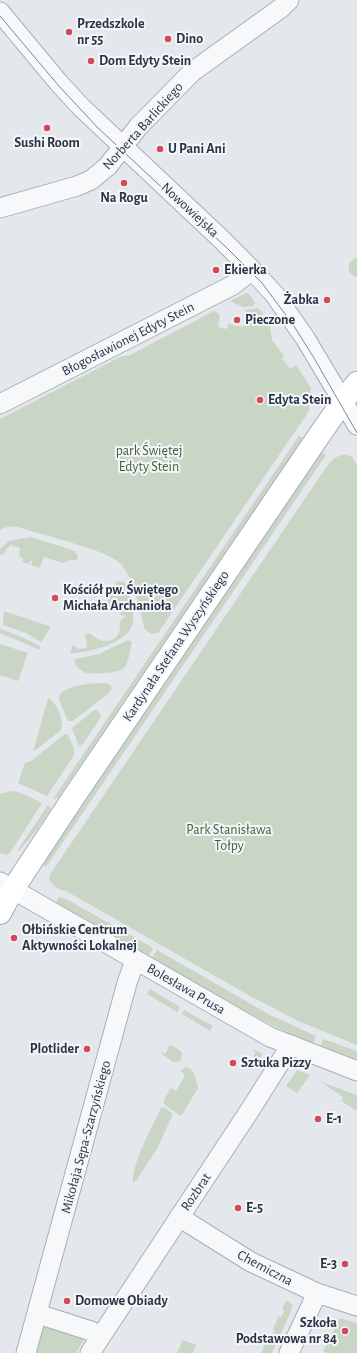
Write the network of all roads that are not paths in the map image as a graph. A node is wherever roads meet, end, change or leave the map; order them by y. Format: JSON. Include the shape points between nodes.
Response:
{"nodes":[{"id":1,"x":289,"y":0,"type":"edge"},
{"id":2,"x":0,"y":12,"type":"edge"},
{"id":3,"x":123,"y":147,"type":"junction"},
{"id":4,"x":0,"y":208,"type":"edge"},
{"id":5,"x":252,"y":270,"type":"junction"},
{"id":6,"x":357,"y":383,"type":"edge"},
{"id":7,"x":343,"y":401,"type":"junction"},
{"id":8,"x":0,"y":404,"type":"edge"},
{"id":9,"x":357,"y":426,"type":"edge"},
{"id":10,"x":7,"y":886,"type":"edge"},
{"id":11,"x":0,"y":913,"type":"edge"},
{"id":12,"x":136,"y":960,"type":"junction"},
{"id":13,"x":291,"y":1045,"type":"junction"},
{"id":14,"x":357,"y":1071,"type":"edge"},
{"id":15,"x":179,"y":1217,"type":"junction"},
{"id":16,"x":317,"y":1294,"type":"junction"},
{"id":17,"x":357,"y":1306,"type":"edge"},
{"id":18,"x":38,"y":1314,"type":"junction"},
{"id":19,"x":100,"y":1337,"type":"junction"},
{"id":20,"x":26,"y":1353,"type":"edge"},
{"id":21,"x":90,"y":1353,"type":"edge"},
{"id":22,"x":289,"y":1353,"type":"edge"}],
"edges":[{"from":1,"to":3,"type":"street","name":"Norberta Barlickiego","via":[[192,72],[138,126]]},
{"from":2,"to":3,"type":"street","name":"Nowowiejska","via":[[58,82]]},
{"from":3,"to":4,"type":"street","name":"Norberta Barlickiego","via":[[108,166],[84,183]]},
{"from":3,"to":5,"type":"street","name":"Nowowiejska"},
{"from":5,"to":7,"type":"street","name":"Nowowiejska","via":[[295,322]]},
{"from":5,"to":8,"type":"street","name":"Błogosławionej Edyty Stein","via":[[233,285]]},
{"from":6,"to":7,"type":"main road","name":"Kardynała Stefana Wyszyńskiego"},
{"from":7,"to":9,"type":"street","name":"Nowowiejska"},
{"from":7,"to":10,"type":"main road","name":"Kardynała Stefana Wyszyńskiego","via":[[73,798]]},
{"from":10,"to":11,"type":"main road","name":"Kardynała Stefana Wyszyńskiego"},
{"from":10,"to":12,"type":"street","name":"Bolesława Prusa"},
{"from":12,"to":13,"type":"street","name":"Bolesława Prusa","via":[[270,1037]]},
{"from":12,"to":18,"type":"street","name":"Mikołaja Sępa-Szarzyńskiego","via":[[127,983]]},
{"from":13,"to":14,"type":"street","name":"Bolesława Prusa"},
{"from":13,"to":15,"type":"street","name":"Rozbrat"},
{"from":15,"to":16,"type":"street","name":"Chemiczna","via":[[251,1262]]},
{"from":15,"to":19,"type":"street","name":"Rozbrat"},
{"from":16,"to":17,"type":"street","name":"Chemiczna"},
{"from":16,"to":22,"type":"street"},
{"from":18,"to":19,"type":"street","via":[[91,1331]]},
{"from":18,"to":20,"type":"street","name":"Mikołaja Sępa-Szarzyńskiego"},
{"from":19,"to":21,"type":"street"}]}
